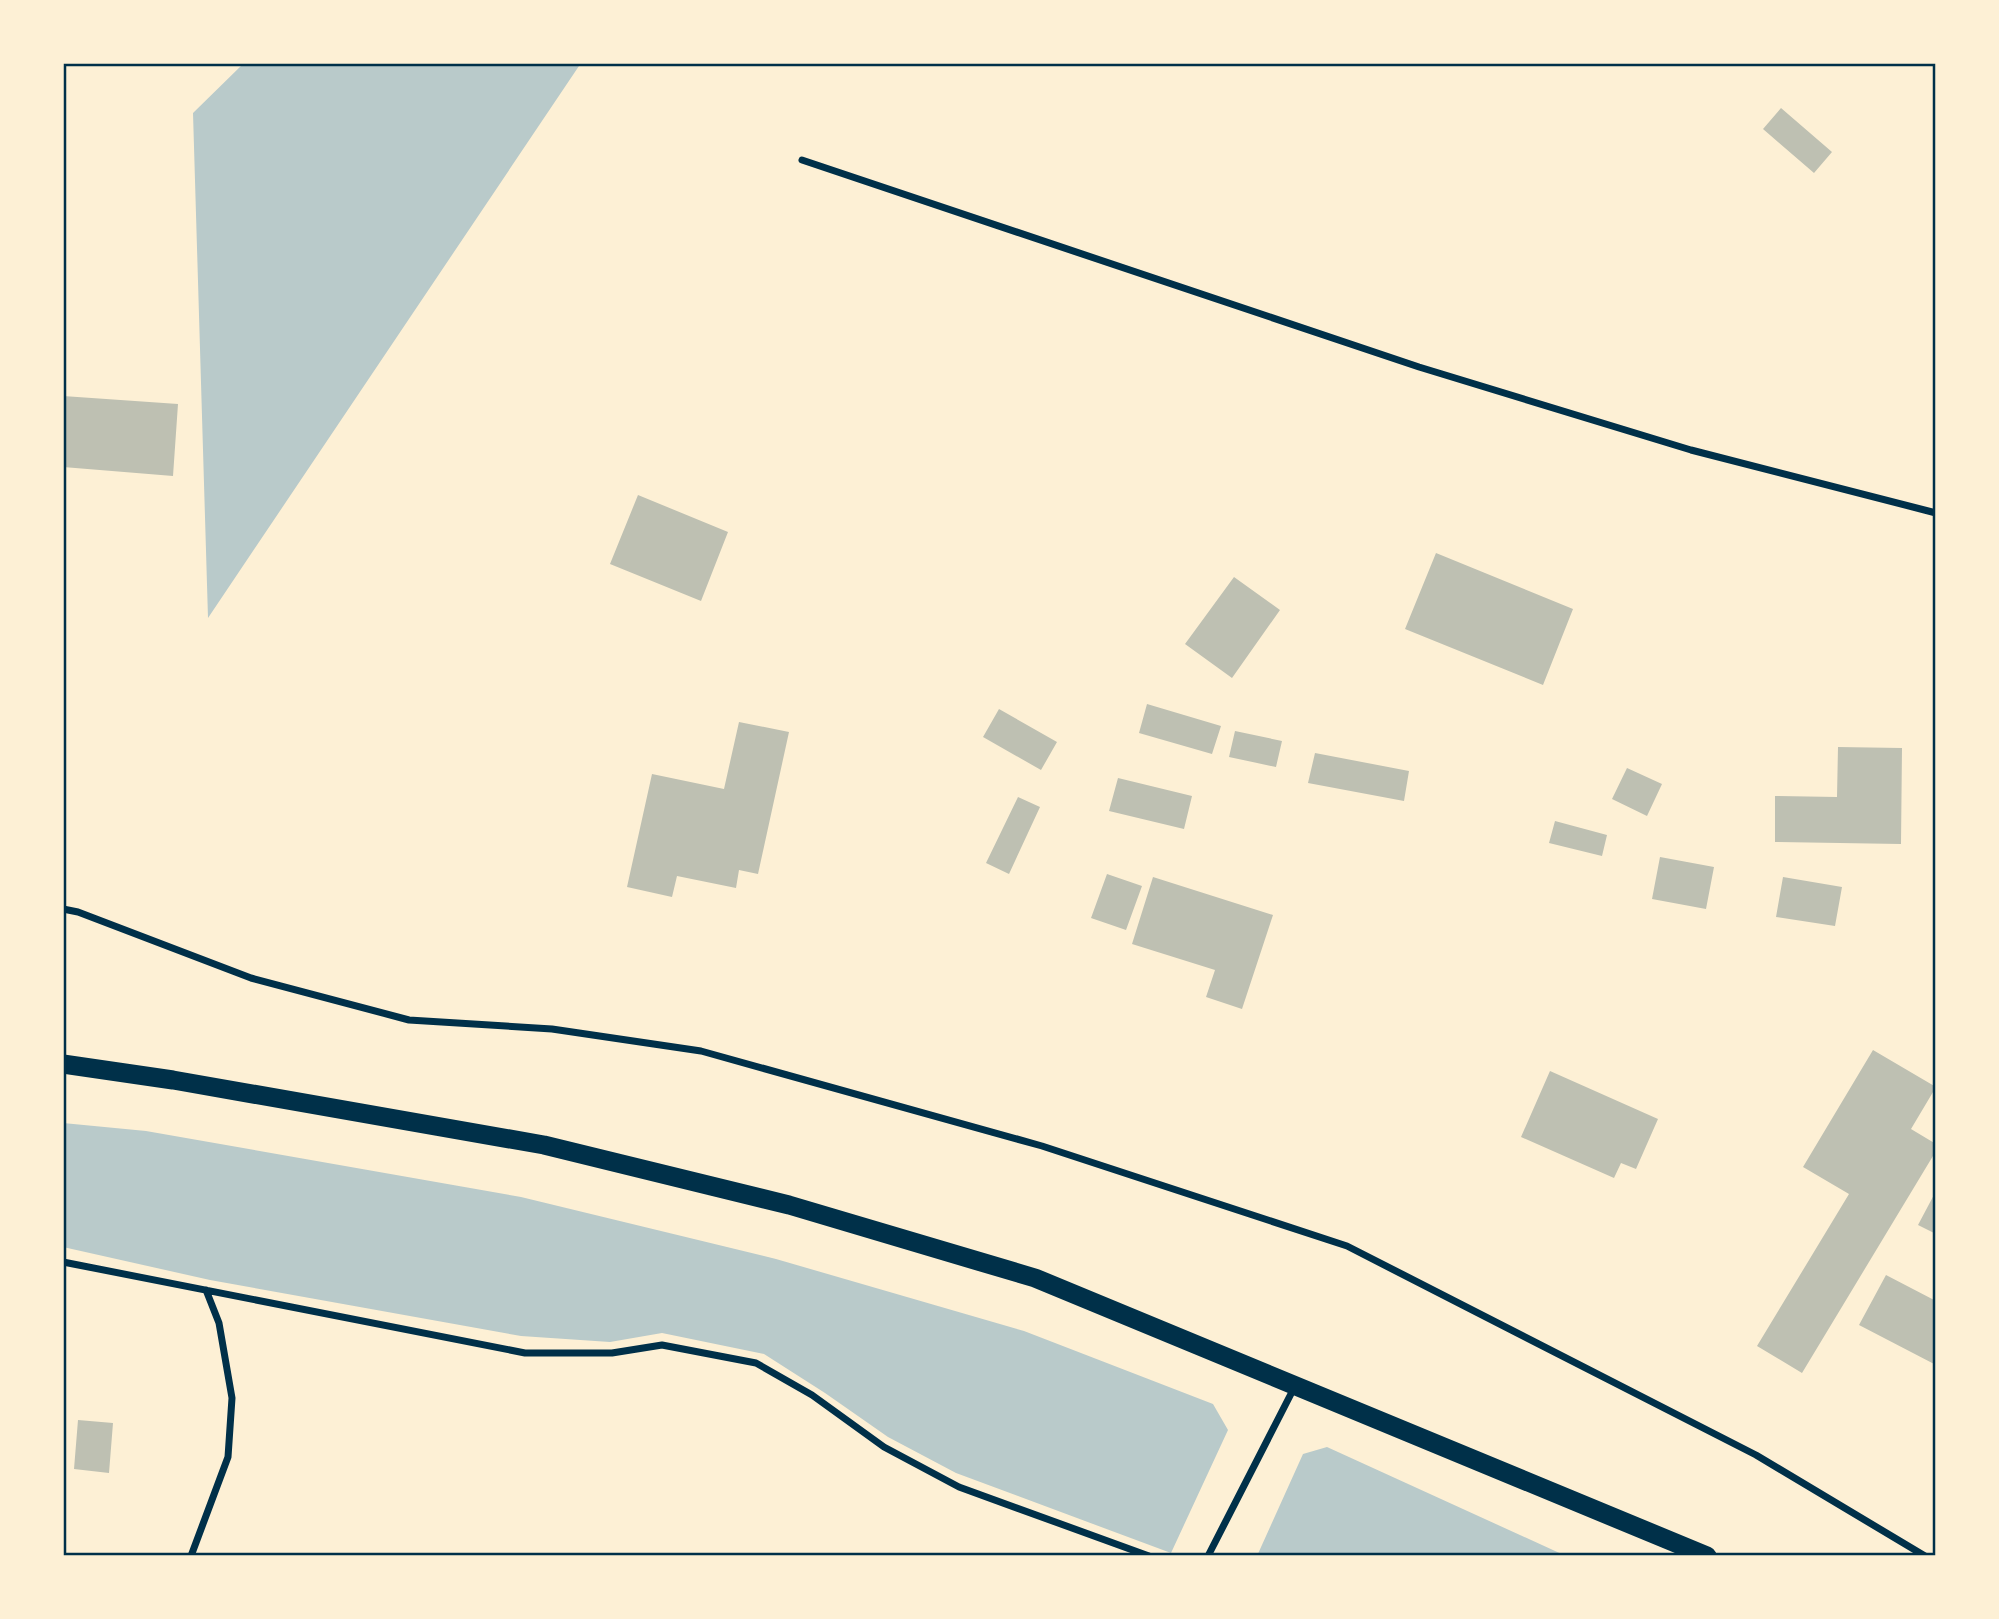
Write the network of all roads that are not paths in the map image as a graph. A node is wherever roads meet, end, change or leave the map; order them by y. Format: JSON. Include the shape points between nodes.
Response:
{"nodes":[{"id":1,"x":802,"y":160,"type":"dead end"},
{"id":2,"x":1936,"y":513,"type":"edge"},
{"id":3,"x":63,"y":909,"type":"edge"},
{"id":4,"x":63,"y":1064,"type":"edge"},
{"id":5,"x":63,"y":1262,"type":"edge"},
{"id":6,"x":206,"y":1290,"type":"junction"},
{"id":7,"x":1295,"y":1386,"type":"junction"},
{"id":8,"x":191,"y":1556,"type":"edge"},
{"id":9,"x":1149,"y":1556,"type":"edge"},
{"id":10,"x":1208,"y":1556,"type":"edge"},
{"id":11,"x":1707,"y":1556,"type":"edge"},
{"id":12,"x":1925,"y":1556,"type":"edge"}],
"edges":[{"from":1,"to":2,"type":"street","via":[[1419,366],[1691,450]]},
{"from":3,"to":12,"type":"street","via":[[251,978],[409,1020],[552,1029],[701,1051],[1042,1146],[1347,1246],[1756,1455]]},
{"from":4,"to":7,"type":"highway","via":[[544,1145],[789,1205],[1035,1278]]},
{"from":5,"to":6,"type":"street"},
{"from":6,"to":8,"type":"street","via":[[219,1323],[232,1398],[228,1457]]},
{"from":6,"to":9,"type":"street","via":[[524,1353],[612,1353],[663,1345],[756,1363],[812,1395],[884,1447],[959,1488]]},
{"from":7,"to":10,"type":"street"},
{"from":7,"to":11,"type":"highway"}]}
